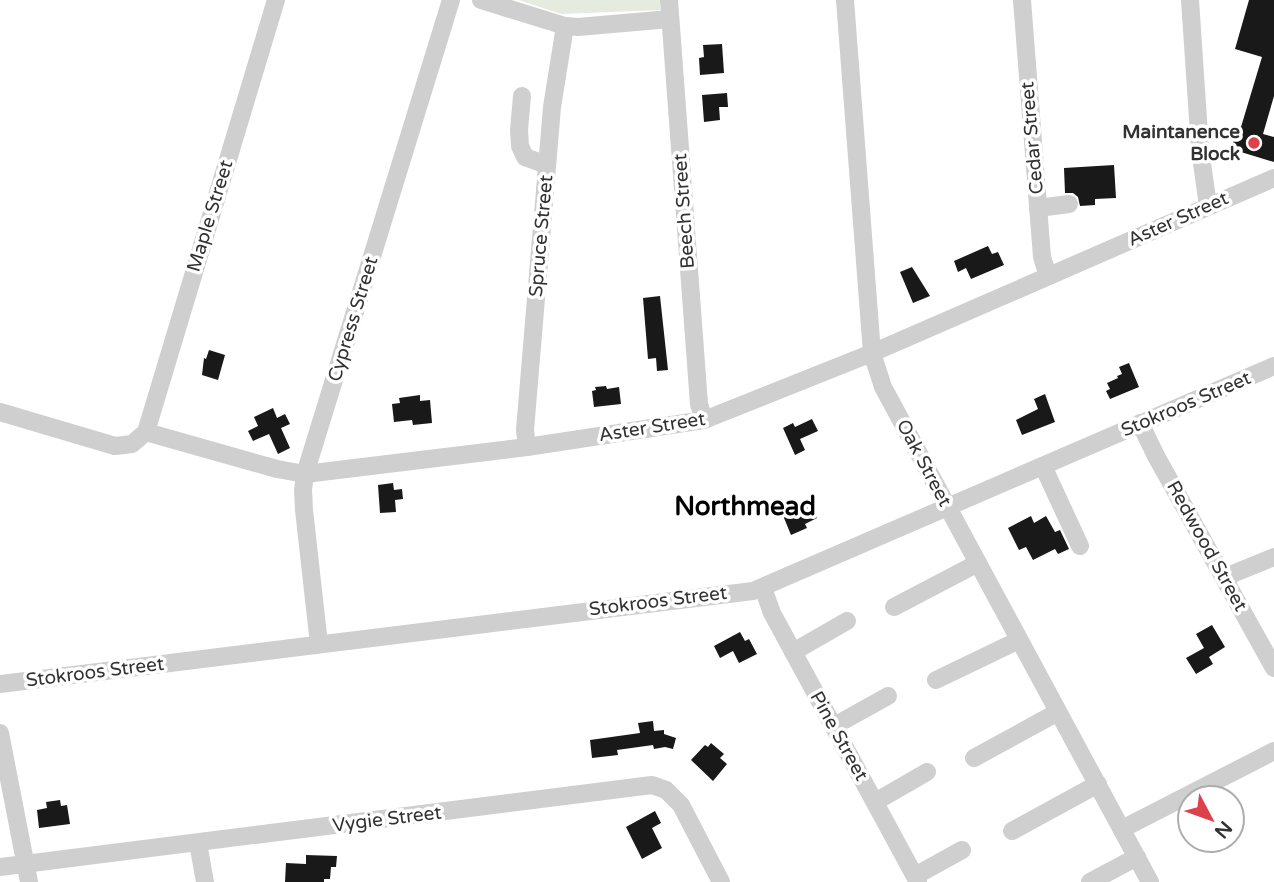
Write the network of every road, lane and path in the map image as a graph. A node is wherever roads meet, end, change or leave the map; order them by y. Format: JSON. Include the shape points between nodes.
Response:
{"nodes":[{"id":1,"x":276,"y":0,"type":"edge"},
{"id":2,"x":451,"y":0,"type":"edge"},
{"id":3,"x":481,"y":0,"type":"edge"},
{"id":4,"x":668,"y":0,"type":"edge"},
{"id":5,"x":845,"y":0,"type":"edge"},
{"id":6,"x":1022,"y":0,"type":"edge"},
{"id":7,"x":1190,"y":0,"type":"edge"},
{"id":8,"x":670,"y":19,"type":"junction"},
{"id":9,"x":565,"y":26,"type":"junction"},
{"id":10,"x":522,"y":96,"type":"dead end"},
{"id":11,"x":547,"y":165,"type":"junction"},
{"id":12,"x":1274,"y":178,"type":"edge"},
{"id":13,"x":1069,"y":204,"type":"dead end"},
{"id":14,"x":1208,"y":206,"type":"junction"},
{"id":15,"x":1038,"y":208,"type":"junction"},
{"id":16,"x":1048,"y":276,"type":"junction"},
{"id":17,"x":872,"y":354,"type":"junction"},
{"id":18,"x":1274,"y":366,"type":"edge"},
{"id":19,"x":0,"y":412,"type":"edge"},
{"id":20,"x":704,"y":421,"type":"junction"},
{"id":21,"x":1140,"y":423,"type":"junction"},
{"id":22,"x":146,"y":432,"type":"junction"},
{"id":23,"x":527,"y":447,"type":"junction"},
{"id":24,"x":1043,"y":466,"type":"junction"},
{"id":25,"x":305,"y":474,"type":"junction"},
{"id":26,"x":947,"y":507,"type":"junction"},
{"id":27,"x":1080,"y":546,"type":"dead end"},
{"id":28,"x":1274,"y":556,"type":"edge"},
{"id":29,"x":978,"y":563,"type":"junction"},
{"id":30,"x":1225,"y":577,"type":"junction"},
{"id":31,"x":763,"y":588,"type":"junction"},
{"id":32,"x":894,"y":607,"type":"dead end"},
{"id":33,"x":847,"y":621,"type":"dead end"},
{"id":34,"x":1019,"y":640,"type":"junction"},
{"id":35,"x":319,"y":644,"type":"junction"},
{"id":36,"x":793,"y":652,"type":"junction"},
{"id":37,"x":1274,"y":668,"type":"edge"},
{"id":38,"x":936,"y":680,"type":"dead end"},
{"id":39,"x":0,"y":684,"type":"edge"},
{"id":40,"x":888,"y":696,"type":"dead end"},
{"id":41,"x":1058,"y":712,"type":"junction"},
{"id":42,"x":834,"y":726,"type":"junction"},
{"id":43,"x":0,"y":733,"type":"edge"},
{"id":44,"x":1274,"y":751,"type":"edge"},
{"id":45,"x":974,"y":758,"type":"dead end"},
{"id":46,"x":928,"y":772,"type":"dead end"},
{"id":47,"x":1098,"y":785,"type":"junction"},
{"id":48,"x":875,"y":802,"type":"junction"},
{"id":49,"x":1122,"y":829,"type":"junction"},
{"id":50,"x":1012,"y":831,"type":"dead end"},
{"id":51,"x":198,"y":844,"type":"junction"},
{"id":52,"x":962,"y":849,"type":"dead end"},
{"id":53,"x":1137,"y":857,"type":"junction"},
{"id":54,"x":25,"y":864,"type":"junction"},
{"id":55,"x":0,"y":867,"type":"edge"},
{"id":56,"x":917,"y":879,"type":"edge"},
{"id":57,"x":29,"y":882,"type":"edge"},
{"id":58,"x":205,"y":882,"type":"edge"},
{"id":59,"x":721,"y":882,"type":"edge"},
{"id":60,"x":1090,"y":882,"type":"edge"},
{"id":61,"x":1150,"y":882,"type":"edge"}],
"edges":[{"from":1,"to":22,"type":"street","name":"Maple Street"},
{"from":2,"to":25,"type":"street","name":"Cypress Street"},
{"from":3,"to":9,"type":"street"},
{"from":4,"to":8,"type":"street","name":"Beech Street"},
{"from":5,"to":17,"type":"street","name":"Oak Street"},
{"from":6,"to":15,"type":"street","name":"Cedar Street"},
{"from":7,"to":14,"type":"street"},
{"from":8,"to":9,"type":"street"},
{"from":8,"to":20,"type":"street","name":"Beech Street","via":[[699,404]]},
{"from":9,"to":11,"type":"street","name":"Spruce Street"},
{"from":10,"to":11,"type":"street","via":[[520,146],[526,157]]},
{"from":11,"to":23,"type":"street","name":"Spruce Street"},
{"from":12,"to":14,"type":"street","name":"Aster Street"},
{"from":13,"to":15,"type":"street"},
{"from":14,"to":16,"type":"street","name":"Aster Street"},
{"from":15,"to":16,"type":"street","name":"Cedar Street"},
{"from":16,"to":17,"type":"street","name":"Aster Street"},
{"from":17,"to":20,"type":"street","name":"Aster Street"},
{"from":17,"to":26,"type":"street","name":"Oak Street","via":[[883,387]]},
{"from":18,"to":21,"type":"street","name":"Stokroos Street"},
{"from":19,"to":22,"type":"street","via":[[115,446],[132,444]]},
{"from":20,"to":23,"type":"street","name":"Aster Street"},
{"from":21,"to":24,"type":"street","name":"Stokroos Street"},
{"from":21,"to":30,"type":"street","name":"Redwood Street"},
{"from":22,"to":25,"type":"street","name":"Aster Street"},
{"from":23,"to":25,"type":"street","name":"Aster Street"},
{"from":24,"to":26,"type":"street","name":"Stokroos Street"},
{"from":24,"to":27,"type":"street"},
{"from":25,"to":35,"type":"street","name":"Cypress Street","via":[[304,510]]},
{"from":26,"to":29,"type":"street","name":"Oak Street"},
{"from":26,"to":31,"type":"street","name":"Stokroos Street"},
{"from":28,"to":30,"type":"street"},
{"from":29,"to":32,"type":"street"},
{"from":29,"to":34,"type":"street","name":"Oak Street"},
{"from":30,"to":37,"type":"street","name":"Redwood Street"},
{"from":31,"to":35,"type":"street","name":"Stokroos Street"},
{"from":31,"to":36,"type":"street","name":"Pine Street"},
{"from":33,"to":36,"type":"street"},
{"from":34,"to":38,"type":"street"},
{"from":34,"to":41,"type":"street","name":"Oak Street"},
{"from":35,"to":39,"type":"street","name":"Stokroos Street"},
{"from":36,"to":42,"type":"street","name":"Pine Street"},
{"from":40,"to":42,"type":"street"},
{"from":41,"to":45,"type":"street"},
{"from":41,"to":47,"type":"street","name":"Oak Street"},
{"from":42,"to":48,"type":"street","name":"Pine Street"},
{"from":43,"to":54,"type":"street"},
{"from":44,"to":49,"type":"street"},
{"from":46,"to":48,"type":"street"},
{"from":47,"to":49,"type":"street","name":"Oak Street"},
{"from":47,"to":50,"type":"street"},
{"from":48,"to":56,"type":"street","name":"Pine Street"},
{"from":49,"to":53,"type":"street","name":"Oak Street"},
{"from":51,"to":54,"type":"street","name":"Vygie Street"},
{"from":51,"to":58,"type":"street"},
{"from":51,"to":59,"type":"street","name":"Vygie Street","via":[[652,785],[666,790],[681,805]]},
{"from":52,"to":56,"type":"street"},
{"from":53,"to":60,"type":"street"},
{"from":53,"to":61,"type":"street","name":"Oak Street"},
{"from":54,"to":55,"type":"street","name":"Vygie Street"},
{"from":54,"to":57,"type":"street"}]}
